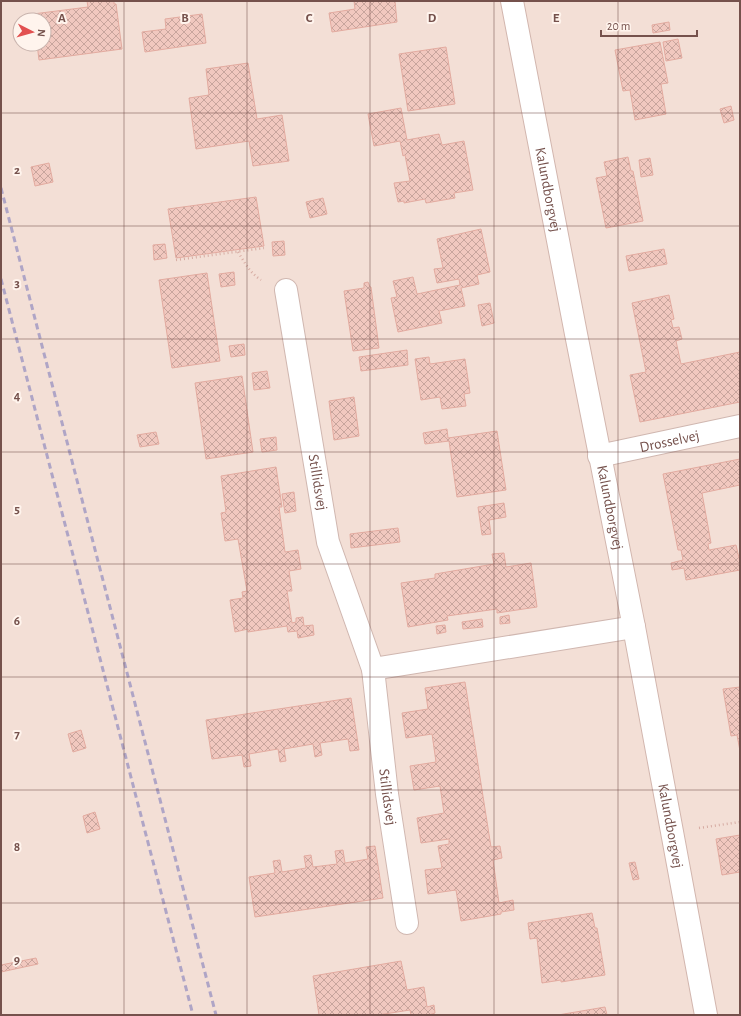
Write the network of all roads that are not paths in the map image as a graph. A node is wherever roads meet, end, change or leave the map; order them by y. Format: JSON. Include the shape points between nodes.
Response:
{"nodes":[{"id":1,"x":512,"y":1,"type":"edge"},
{"id":2,"x":286,"y":290,"type":"road end"},
{"id":3,"x":740,"y":426,"type":"edge"},
{"id":4,"x":599,"y":456,"type":"junction"},
{"id":5,"x":634,"y":627,"type":"junction"},
{"id":6,"x":373,"y":670,"type":"junction"},
{"id":7,"x":407,"y":923,"type":"dead end"},
{"id":8,"x":706,"y":1015,"type":"edge"}],
"edges":[{"from":1,"to":4,"type":"street","name":"Kalundborgvej"},
{"from":2,"to":6,"type":"street","name":"Stillidsvej","via":[[328,542]]},
{"from":3,"to":4,"type":"street","name":"Drosselvej"},
{"from":4,"to":5,"type":"street","name":"Kalundborgvej"},
{"from":5,"to":6,"type":"street"},
{"from":5,"to":8,"type":"street","name":"Kalundborgvej"},
{"from":6,"to":7,"type":"street","name":"Stillidsvej","via":[[387,794]]}]}
